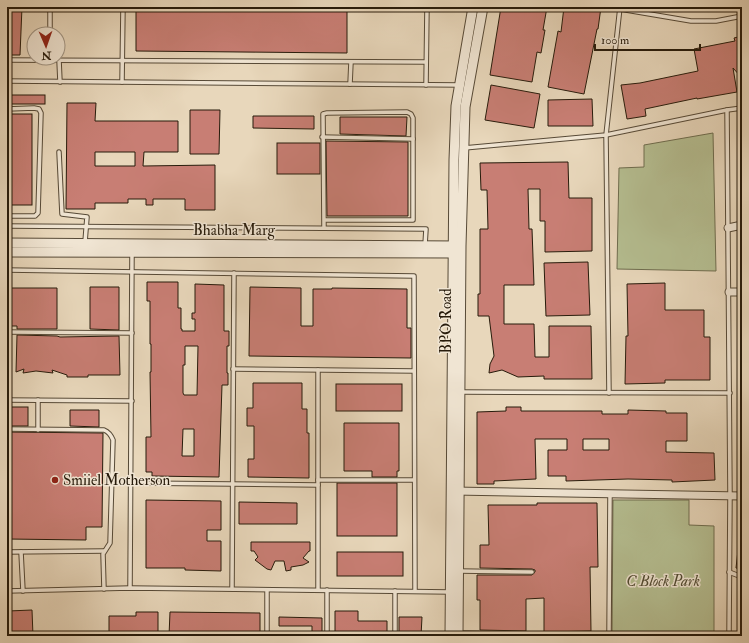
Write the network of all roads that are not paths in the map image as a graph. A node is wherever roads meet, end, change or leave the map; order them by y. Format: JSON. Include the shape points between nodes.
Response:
{"nodes":[{"id":1,"x":50,"y":7,"type":"edge"},
{"id":2,"x":123,"y":7,"type":"edge"},
{"id":3,"x":427,"y":7,"type":"edge"},
{"id":4,"x":473,"y":7,"type":"edge"},
{"id":5,"x":482,"y":7,"type":"edge"},
{"id":6,"x":620,"y":8,"type":"edge"},
{"id":7,"x":742,"y":16,"type":"edge"},
{"id":8,"x":50,"y":26,"type":"edge"},
{"id":9,"x":7,"y":60,"type":"edge"},
{"id":10,"x":26,"y":60,"type":"edge"},
{"id":11,"x":66,"y":60,"type":"edge"},
{"id":12,"x":122,"y":60,"type":"junction"},
{"id":13,"x":351,"y":62,"type":"junction"},
{"id":14,"x":426,"y":62,"type":"junction"},
{"id":15,"x":59,"y":66,"type":"edge"},
{"id":16,"x":7,"y":81,"type":"edge"},
{"id":17,"x":60,"y":82,"type":"junction"},
{"id":18,"x":122,"y":82,"type":"junction"},
{"id":19,"x":350,"y":84,"type":"junction"},
{"id":20,"x":426,"y":85,"type":"junction"},
{"id":21,"x":464,"y":85,"type":"junction"},
{"id":22,"x":742,"y":108,"type":"edge"},
{"id":23,"x":7,"y":109,"type":"edge"},
{"id":24,"x":727,"y":110,"type":"junction"},
{"id":25,"x":606,"y":135,"type":"junction"},
{"id":26,"x":322,"y":137,"type":"junction"},
{"id":27,"x":413,"y":139,"type":"junction"},
{"id":28,"x":464,"y":148,"type":"junction"},
{"id":29,"x":454,"y":150,"type":"junction"},
{"id":30,"x":59,"y":152,"type":"dead end"},
{"id":31,"x":9,"y":216,"type":"edge"},
{"id":32,"x":324,"y":220,"type":"junction"},
{"id":33,"x":413,"y":220,"type":"junction"},
{"id":34,"x":742,"y":225,"type":"edge"},
{"id":35,"x":9,"y":226,"type":"edge"},
{"id":36,"x":86,"y":226,"type":"junction"},
{"id":37,"x":324,"y":228,"type":"junction"},
{"id":38,"x":728,"y":228,"type":"junction"},
{"id":39,"x":414,"y":229,"type":"junction"},
{"id":40,"x":7,"y":243,"type":"edge"},
{"id":41,"x":85,"y":243,"type":"junction"},
{"id":42,"x":425,"y":245,"type":"junction"},
{"id":43,"x":132,"y":248,"type":"junction"},
{"id":44,"x":457,"y":249,"type":"junction"},
{"id":45,"x":7,"y":252,"type":"edge"},
{"id":46,"x":7,"y":270,"type":"edge"},
{"id":47,"x":132,"y":272,"type":"junction"},
{"id":48,"x":234,"y":273,"type":"junction"},
{"id":49,"x":728,"y":292,"type":"junction"},
{"id":50,"x":742,"y":292,"type":"edge"},
{"id":51,"x":7,"y":332,"type":"edge"},
{"id":52,"x":132,"y":333,"type":"junction"},
{"id":53,"x":233,"y":368,"type":"junction"},
{"id":54,"x":318,"y":370,"type":"junction"},
{"id":55,"x":414,"y":371,"type":"junction"},
{"id":56,"x":456,"y":392,"type":"junction"},
{"id":57,"x":608,"y":393,"type":"junction"},
{"id":58,"x":730,"y":393,"type":"junction"},
{"id":59,"x":7,"y":400,"type":"edge"},
{"id":60,"x":38,"y":400,"type":"junction"},
{"id":61,"x":132,"y":401,"type":"junction"},
{"id":62,"x":7,"y":430,"type":"edge"},
{"id":63,"x":38,"y":430,"type":"junction"},
{"id":64,"x":318,"y":480,"type":"junction"},
{"id":65,"x":414,"y":480,"type":"junction"},
{"id":66,"x":131,"y":483,"type":"junction"},
{"id":67,"x":233,"y":484,"type":"junction"},
{"id":68,"x":318,"y":484,"type":"junction"},
{"id":69,"x":455,"y":491,"type":"junction"},
{"id":70,"x":610,"y":493,"type":"junction"},
{"id":71,"x":730,"y":496,"type":"junction"},
{"id":72,"x":742,"y":496,"type":"edge"},
{"id":73,"x":104,"y":551,"type":"junction"},
{"id":74,"x":7,"y":552,"type":"edge"},
{"id":75,"x":21,"y":552,"type":"junction"},
{"id":76,"x":458,"y":571,"type":"junction"},
{"id":77,"x":532,"y":572,"type":"dead end"},
{"id":78,"x":729,"y":572,"type":"junction"},
{"id":79,"x":742,"y":577,"type":"edge"},
{"id":80,"x":130,"y":588,"type":"junction"},
{"id":81,"x":104,"y":589,"type":"junction"},
{"id":82,"x":232,"y":589,"type":"junction"},
{"id":83,"x":267,"y":590,"type":"junction"},
{"id":84,"x":318,"y":590,"type":"junction"},
{"id":85,"x":327,"y":590,"type":"junction"},
{"id":86,"x":23,"y":591,"type":"junction"},
{"id":87,"x":395,"y":591,"type":"junction"},
{"id":88,"x":415,"y":591,"type":"junction"},
{"id":89,"x":7,"y":592,"type":"edge"},
{"id":90,"x":454,"y":592,"type":"junction"},
{"id":91,"x":529,"y":634,"type":"dead end"},
{"id":92,"x":455,"y":635,"type":"edge"},
{"id":93,"x":267,"y":636,"type":"edge"},
{"id":94,"x":328,"y":636,"type":"edge"},
{"id":95,"x":395,"y":636,"type":"edge"},
{"id":96,"x":609,"y":636,"type":"edge"},
{"id":97,"x":729,"y":636,"type":"edge"}],
"edges":[{"from":1,"to":8,"type":"lane"},
{"from":2,"to":12,"type":"lane"},
{"from":3,"to":14,"type":"lane"},
{"from":4,"to":21,"type":"street","name":"BPO Road"},
{"from":5,"to":21,"type":"street","name":"BPO Road"},
{"from":6,"to":7,"type":"lane","via":[[691,21],[716,21]]},
{"from":6,"to":25,"type":"lane"},
{"from":9,"to":10,"type":"lane"},
{"from":11,"to":12,"type":"lane"},
{"from":12,"to":13,"type":"lane"},
{"from":12,"to":18,"type":"lane"},
{"from":13,"to":14,"type":"lane"},
{"from":13,"to":19,"type":"lane"},
{"from":14,"to":20,"type":"lane"},
{"from":15,"to":17,"type":"lane"},
{"from":16,"to":17,"type":"lane"},
{"from":17,"to":18,"type":"lane"},
{"from":18,"to":19,"type":"lane"},
{"from":19,"to":20,"type":"lane"},
{"from":20,"to":21,"type":"lane"},
{"from":21,"to":28,"type":"street","name":"BPO Road"},
{"from":21,"to":29,"type":"street","name":"BPO Road","via":[[456,106]]},
{"from":22,"to":24,"type":"lane"},
{"from":23,"to":31,"type":"lane","via":[[34,108],[39,109],[41,113],[38,213],[36,216]]},
{"from":24,"to":25,"type":"lane"},
{"from":24,"to":38,"type":"lane"},
{"from":25,"to":28,"type":"lane"},
{"from":25,"to":57,"type":"lane"},
{"from":26,"to":27,"type":"lane"},
{"from":26,"to":27,"type":"lane","via":[[323,114],[407,112],[413,118]]},
{"from":26,"to":32,"type":"lane"},
{"from":27,"to":33,"type":"lane"},
{"from":28,"to":29,"type":"lane"},
{"from":28,"to":44,"type":"street","name":"BPO Road"},
{"from":29,"to":44,"type":"street","name":"BPO Road"},
{"from":30,"to":36,"type":"lane","via":[[62,214],[87,216]]},
{"from":31,"to":35,"type":"lane"},
{"from":32,"to":33,"type":"lane"},
{"from":32,"to":37,"type":"lane"},
{"from":33,"to":39,"type":"lane"},
{"from":34,"to":38,"type":"street"},
{"from":35,"to":36,"type":"lane"},
{"from":36,"to":37,"type":"lane"},
{"from":36,"to":41,"type":"lane"},
{"from":37,"to":39,"type":"lane"},
{"from":38,"to":49,"type":"lane"},
{"from":39,"to":42,"type":"lane","via":[[426,229]]},
{"from":40,"to":41,"type":"street","name":"Bhabha Marg"},
{"from":41,"to":43,"type":"street","name":"Bhabha Marg"},
{"from":42,"to":43,"type":"street","name":"Bhabha Marg"},
{"from":42,"to":44,"type":"street","name":"Bhabha Marg"},
{"from":43,"to":44,"type":"street","name":"Bhabha Marg"},
{"from":43,"to":45,"type":"street","name":"Bhabha Marg"},
{"from":43,"to":47,"type":"lane"},
{"from":44,"to":56,"type":"street","name":"BPO Road"},
{"from":46,"to":47,"type":"lane"},
{"from":47,"to":48,"type":"lane"},
{"from":47,"to":52,"type":"lane"},
{"from":48,"to":53,"type":"lane"},
{"from":48,"to":55,"type":"lane","via":[[414,276]]},
{"from":49,"to":50,"type":"street"},
{"from":49,"to":58,"type":"lane"},
{"from":51,"to":52,"type":"lane"},
{"from":52,"to":61,"type":"lane"},
{"from":53,"to":54,"type":"lane"},
{"from":53,"to":67,"type":"lane"},
{"from":54,"to":55,"type":"lane"},
{"from":54,"to":64,"type":"lane"},
{"from":55,"to":65,"type":"lane"},
{"from":56,"to":57,"type":"lane"},
{"from":56,"to":69,"type":"street","name":"BPO Road"},
{"from":57,"to":58,"type":"lane"},
{"from":58,"to":71,"type":"lane"},
{"from":59,"to":60,"type":"lane"},
{"from":60,"to":61,"type":"lane"},
{"from":60,"to":63,"type":"lane"},
{"from":61,"to":66,"type":"lane"},
{"from":62,"to":63,"type":"lane"},
{"from":63,"to":73,"type":"lane","via":[[104,430],[111,436],[113,440],[110,543]]},
{"from":64,"to":65,"type":"lane"},
{"from":64,"to":68,"type":"lane"},
{"from":65,"to":88,"type":"lane"},
{"from":66,"to":67,"type":"lane"},
{"from":66,"to":80,"type":"lane"},
{"from":67,"to":68,"type":"lane"},
{"from":67,"to":82,"type":"lane"},
{"from":68,"to":84,"type":"lane"},
{"from":69,"to":70,"type":"street"},
{"from":69,"to":76,"type":"street","name":"BPO Road"},
{"from":69,"to":90,"type":"street","name":"BPO Road"},
{"from":70,"to":71,"type":"street"},
{"from":70,"to":96,"type":"lane"},
{"from":71,"to":72,"type":"street"},
{"from":71,"to":78,"type":"lane"},
{"from":73,"to":75,"type":"lane"},
{"from":73,"to":81,"type":"lane"},
{"from":74,"to":75,"type":"lane"},
{"from":75,"to":86,"type":"lane"},
{"from":76,"to":77,"type":"lane"},
{"from":76,"to":90,"type":"street","name":"BPO Road"},
{"from":78,"to":79,"type":"lane"},
{"from":78,"to":97,"type":"lane"},
{"from":80,"to":81,"type":"lane"},
{"from":80,"to":82,"type":"lane"},
{"from":81,"to":86,"type":"lane"},
{"from":82,"to":83,"type":"lane"},
{"from":83,"to":84,"type":"lane"},
{"from":83,"to":93,"type":"lane"},
{"from":84,"to":85,"type":"lane"},
{"from":85,"to":87,"type":"lane"},
{"from":85,"to":94,"type":"lane"},
{"from":86,"to":89,"type":"lane"},
{"from":87,"to":88,"type":"lane"},
{"from":87,"to":95,"type":"lane"},
{"from":88,"to":90,"type":"lane"},
{"from":90,"to":92,"type":"street","name":"BPO Road"},
{"from":91,"to":92,"type":"lane"}]}
